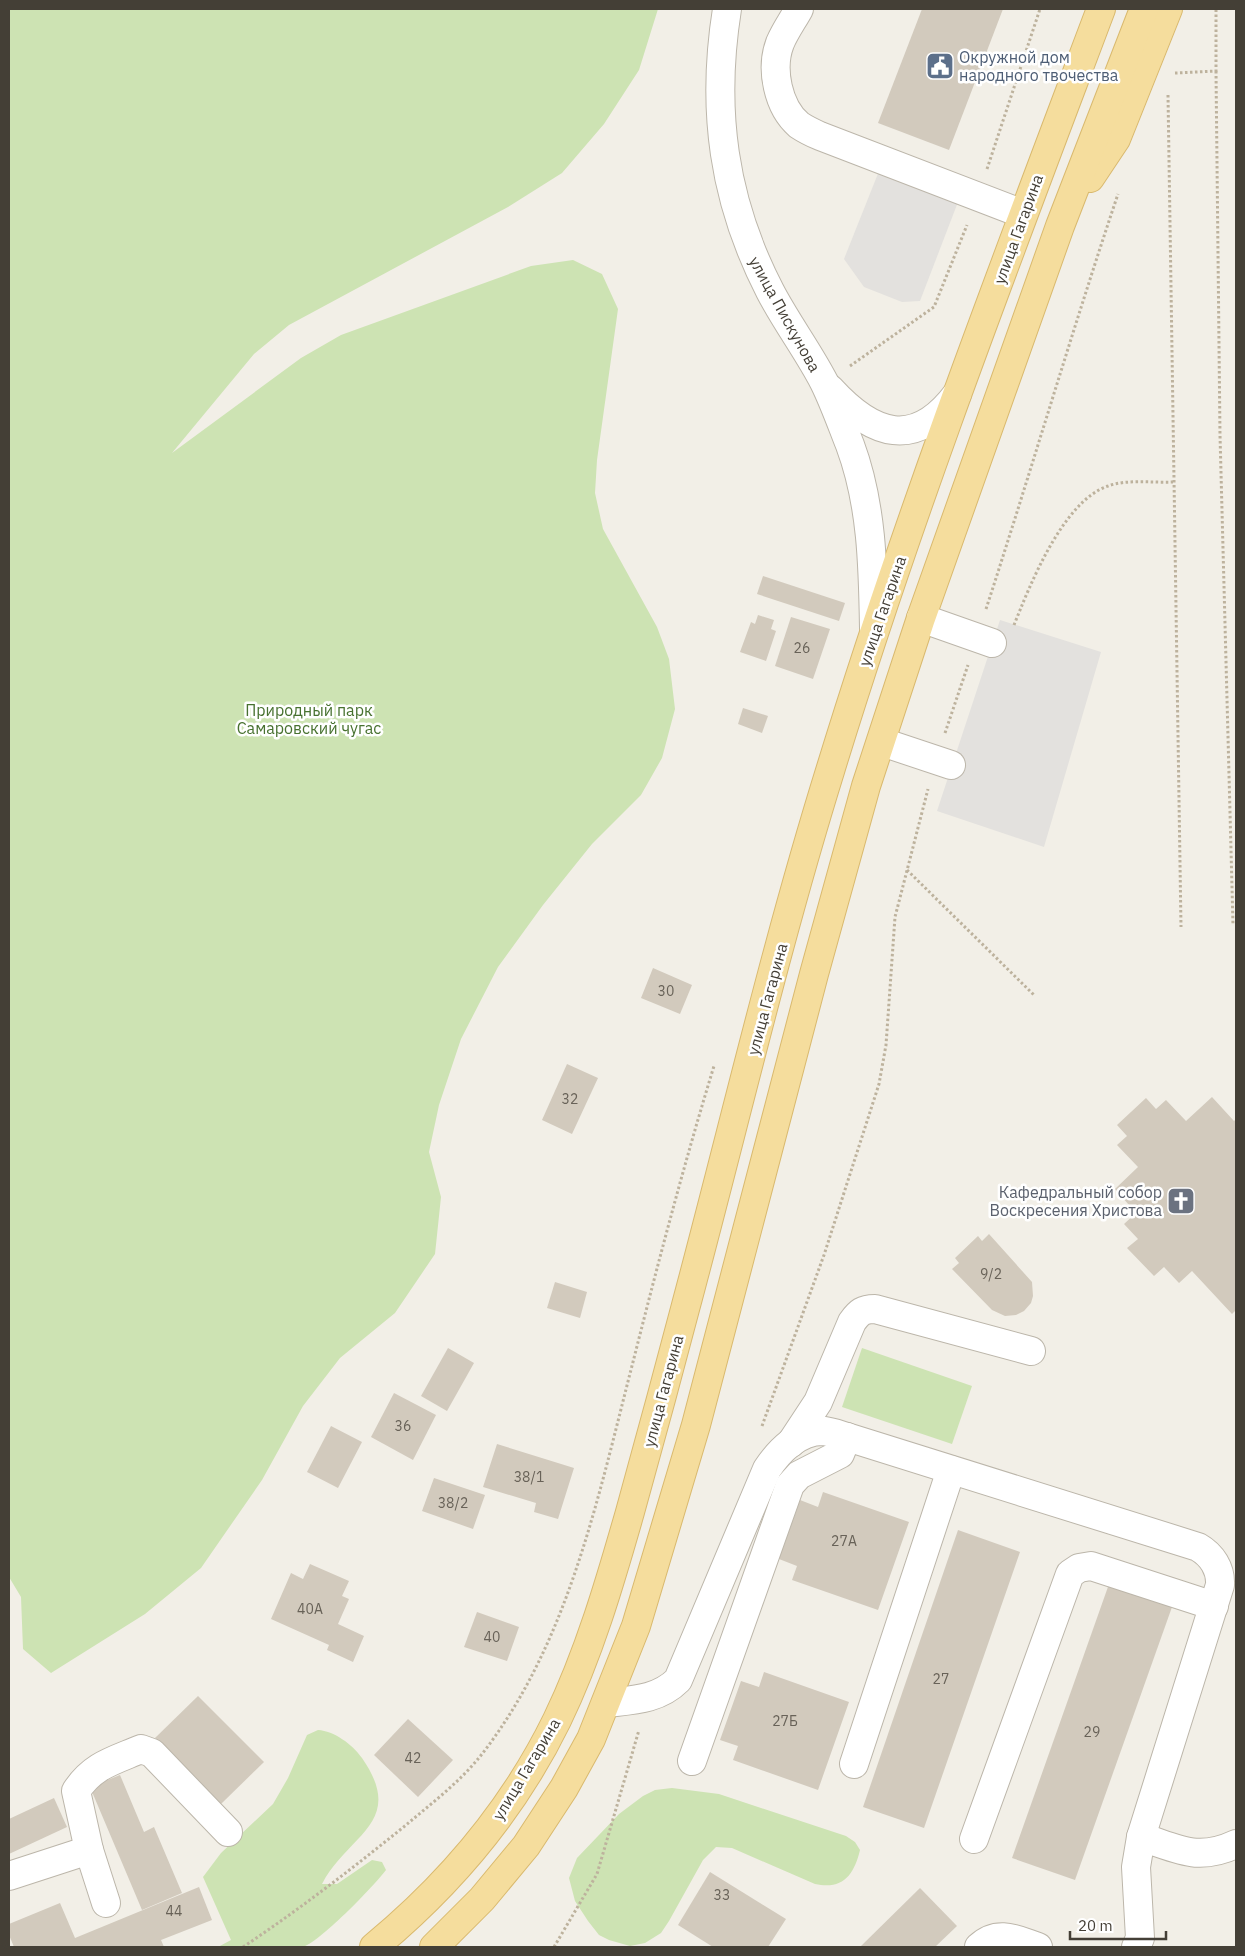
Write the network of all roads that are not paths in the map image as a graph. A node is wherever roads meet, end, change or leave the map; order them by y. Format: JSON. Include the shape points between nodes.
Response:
{"nodes":[{"id":1,"x":726,"y":9,"type":"edge"},
{"id":2,"x":799,"y":9,"type":"edge"},
{"id":3,"x":1100,"y":9,"type":"edge"},
{"id":4,"x":1144,"y":9,"type":"edge"},
{"id":5,"x":1168,"y":9,"type":"edge"},
{"id":6,"x":1023,"y":214,"type":"junction"},
{"id":7,"x":1060,"y":226,"type":"junction"},
{"id":8,"x":824,"y":382,"type":"junction"},
{"id":9,"x":957,"y":394,"type":"junction"},
{"id":10,"x":921,"y":618,"type":"junction"},
{"id":11,"x":874,"y":632,"type":"junction"},
{"id":12,"x":984,"y":641,"type":"road end"},
{"id":13,"x":882,"y":742,"type":"junction"},
{"id":14,"x":944,"y":762,"type":"road end"},
{"id":15,"x":1032,"y":1350,"type":"dead end"},
{"id":16,"x":847,"y":1437,"type":"junction"},
{"id":17,"x":791,"y":1443,"type":"junction"},
{"id":18,"x":951,"y":1470,"type":"junction"},
{"id":19,"x":1214,"y":1606,"type":"junction"},
{"id":20,"x":606,"y":1703,"type":"junction"},
{"id":21,"x":692,"y":1761,"type":"dead end"},
{"id":22,"x":854,"y":1764,"type":"dead end"},
{"id":23,"x":228,"y":1832,"type":"dead end"},
{"id":24,"x":1141,"y":1837,"type":"junction"},
{"id":25,"x":974,"y":1838,"type":"dead end"},
{"id":26,"x":1236,"y":1844,"type":"edge"},
{"id":27,"x":89,"y":1850,"type":"junction"},
{"id":28,"x":9,"y":1876,"type":"edge"},
{"id":29,"x":106,"y":1903,"type":"dead end"},
{"id":30,"x":374,"y":1947,"type":"edge"},
{"id":31,"x":434,"y":1947,"type":"edge"},
{"id":32,"x":979,"y":1947,"type":"edge"},
{"id":33,"x":1038,"y":1947,"type":"edge"},
{"id":34,"x":1136,"y":1947,"type":"edge"}],
"edges":[{"from":1,"to":8,"type":"street","name":"улица Пискунова","via":[[719,80],[720,123],[730,186],[752,255],[770,293]]},
{"from":2,"to":6,"type":"street","via":[[780,44],[775,66],[785,108],[799,125]]},
{"from":3,"to":6,"type":"main road","name":"улица Гагарина"},
{"from":4,"to":7,"type":"main road"},
{"from":5,"to":7,"type":"main road","via":[[1116,139]]},
{"from":6,"to":9,"type":"main road","name":"улица Гагарина"},
{"from":7,"to":10,"type":"main road"},
{"from":8,"to":9,"type":"street","name":"улица Пискунова","via":[[852,410],[872,424],[891,430],[908,431],[935,420]]},
{"from":8,"to":11,"type":"street","name":"улица Пискунова","via":[[850,447],[867,512],[873,566]]},
{"from":9,"to":11,"type":"main road","name":"улица Гагарина"},
{"from":10,"to":12,"type":"street"},
{"from":10,"to":13,"type":"main road"},
{"from":11,"to":30,"type":"main road","name":"улица Гагарина","via":[[829,774],[781,945],[657,1414],[599,1614],[557,1720],[494,1823],[414,1913]]},
{"from":13,"to":14,"type":"street"},
{"from":13,"to":20,"type":"main road","via":[[866,786],[814,974],[696,1425],[636,1626]]},
{"from":15,"to":17,"type":"street","via":[[865,1309],[852,1322],[818,1402]]},
{"from":16,"to":17,"type":"street","via":[[824,1431],[802,1436]]},
{"from":16,"to":18,"type":"street"},
{"from":16,"to":21,"type":"street","via":[[840,1454],[799,1475],[790,1485]]},
{"from":17,"to":20,"type":"street","via":[[773,1460],[761,1482],[678,1680],[668,1690],[651,1697]]},
{"from":18,"to":19,"type":"street","via":[[1198,1547],[1211,1556],[1219,1571]]},
{"from":18,"to":22,"type":"street"},
{"from":19,"to":24,"type":"street"},
{"from":19,"to":25,"type":"street","via":[[1091,1566],[1070,1574]]},
{"from":20,"to":31,"type":"main road","via":[[564,1788],[526,1846],[482,1899]]},
{"from":23,"to":27,"type":"street","via":[[152,1753],[141,1749],[99,1766],[86,1776],[76,1792]]},
{"from":24,"to":26,"type":"street","via":[[1196,1854],[1218,1852]]},
{"from":24,"to":34,"type":"street","via":[[1136,1867],[1140,1938]]},
{"from":27,"to":28,"type":"street"},
{"from":27,"to":29,"type":"street"},
{"from":32,"to":33,"type":"street","via":[[986,1940],[999,1936]]}]}
